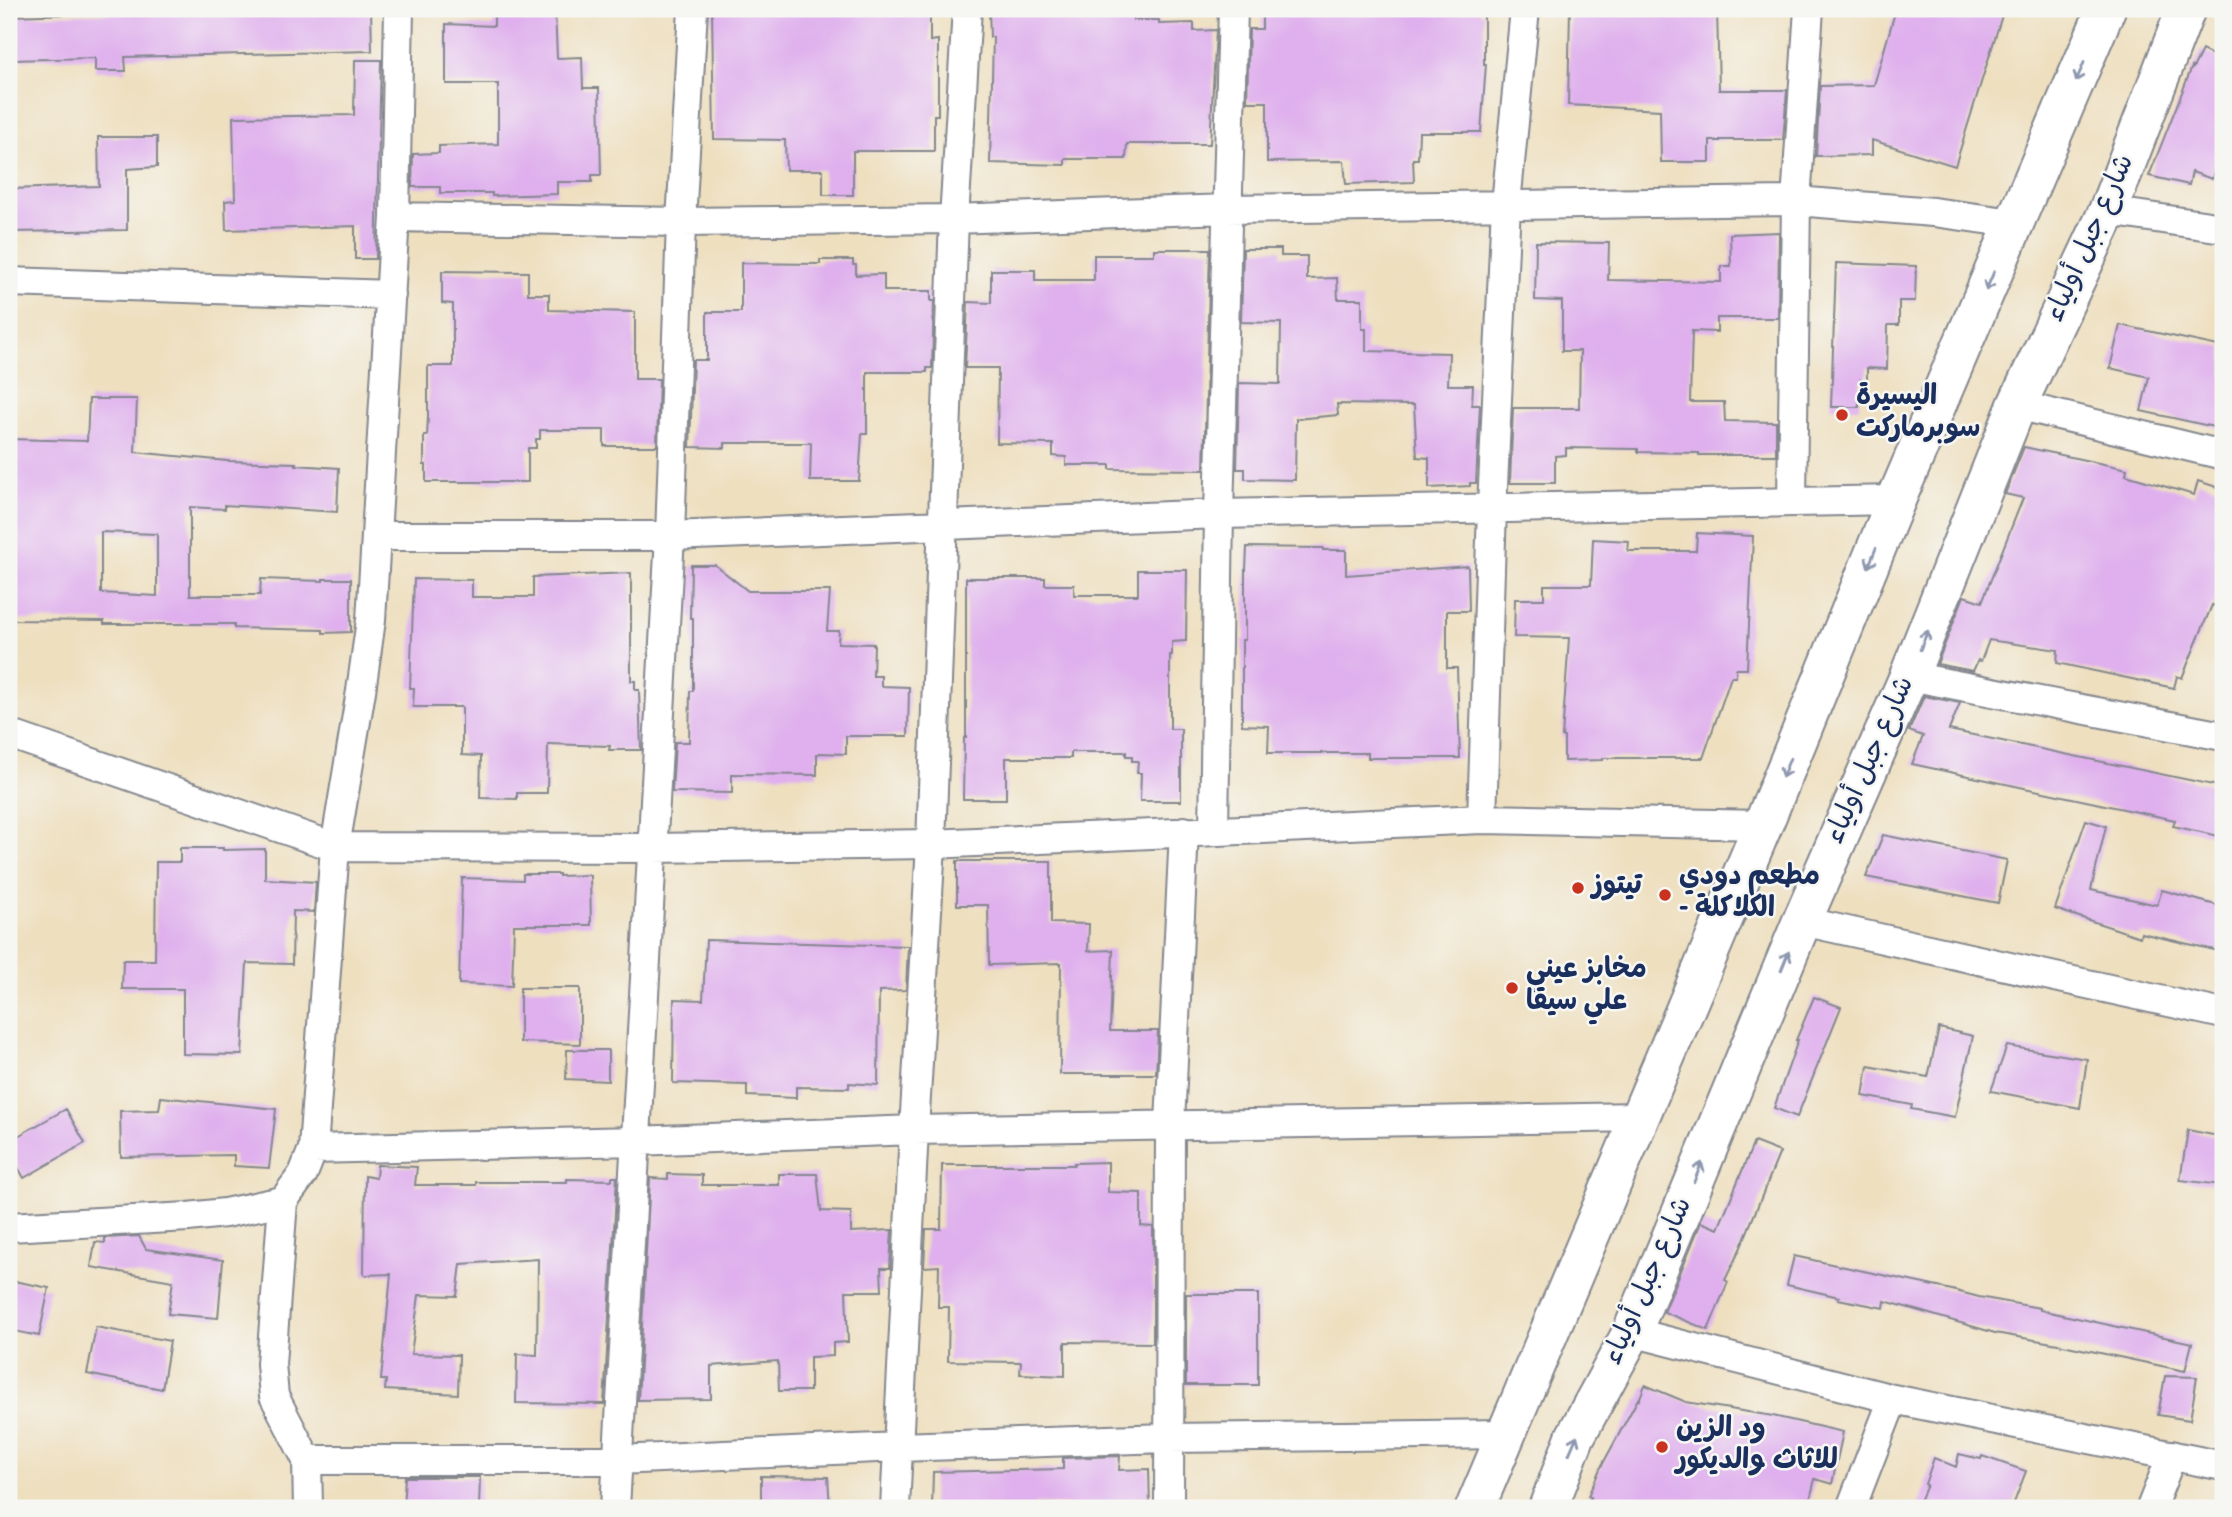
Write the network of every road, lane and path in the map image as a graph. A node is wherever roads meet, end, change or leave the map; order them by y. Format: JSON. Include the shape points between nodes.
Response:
{"nodes":[{"id":1,"x":398,"y":9,"type":"edge"},
{"id":2,"x":692,"y":9,"type":"edge"},
{"id":3,"x":967,"y":9,"type":"edge"},
{"id":4,"x":1233,"y":9,"type":"edge"},
{"id":5,"x":1525,"y":9,"type":"edge"},
{"id":6,"x":1809,"y":9,"type":"edge"},
{"id":7,"x":2106,"y":9,"type":"edge"},
{"id":8,"x":2186,"y":9,"type":"edge"},
{"id":9,"x":1796,"y":201,"type":"junction"},
{"id":10,"x":1506,"y":204,"type":"junction"},
{"id":11,"x":1227,"y":208,"type":"junction"},
{"id":12,"x":2108,"y":211,"type":"junction"},
{"id":13,"x":395,"y":217,"type":"junction"},
{"id":14,"x":954,"y":219,"type":"junction"},
{"id":15,"x":681,"y":222,"type":"junction"},
{"id":16,"x":2014,"y":223,"type":"junction"},
{"id":17,"x":2223,"y":228,"type":"edge"},
{"id":18,"x":9,"y":282,"type":"edge"},
{"id":19,"x":391,"y":295,"type":"junction"},
{"id":20,"x":2017,"y":405,"type":"junction"},
{"id":21,"x":2223,"y":455,"type":"edge"},
{"id":22,"x":1896,"y":500,"type":"junction"},
{"id":23,"x":1792,"y":501,"type":"junction"},
{"id":24,"x":1492,"y":508,"type":"junction"},
{"id":25,"x":1219,"y":514,"type":"junction"},
{"id":26,"x":943,"y":525,"type":"junction"},
{"id":27,"x":376,"y":536,"type":"junction"},
{"id":28,"x":670,"y":536,"type":"junction"},
{"id":29,"x":1909,"y":676,"type":"junction"},
{"id":30,"x":9,"y":734,"type":"edge"},
{"id":31,"x":2223,"y":736,"type":"edge"},
{"id":32,"x":1482,"y":818,"type":"junction"},
{"id":33,"x":1763,"y":825,"type":"junction"},
{"id":34,"x":1214,"y":830,"type":"junction"},
{"id":35,"x":1184,"y":831,"type":"junction"},
{"id":36,"x":931,"y":844,"type":"junction"},
{"id":37,"x":335,"y":847,"type":"junction"},
{"id":38,"x":652,"y":848,"type":"junction"},
{"id":39,"x":1802,"y":921,"type":"junction"},
{"id":40,"x":2223,"y":1014,"type":"edge"},
{"id":41,"x":1639,"y":1117,"type":"junction"},
{"id":42,"x":1170,"y":1125,"type":"junction"},
{"id":43,"x":914,"y":1130,"type":"junction"},
{"id":44,"x":636,"y":1141,"type":"junction"},
{"id":45,"x":313,"y":1149,"type":"junction"},
{"id":46,"x":283,"y":1201,"type":"junction"},
{"id":47,"x":9,"y":1227,"type":"edge"},
{"id":48,"x":1632,"y":1332,"type":"junction"},
{"id":49,"x":1893,"y":1399,"type":"junction"},
{"id":50,"x":1506,"y":1434,"type":"junction"},
{"id":51,"x":1168,"y":1438,"type":"junction"},
{"id":52,"x":898,"y":1447,"type":"junction"},
{"id":53,"x":2172,"y":1455,"type":"junction"},
{"id":54,"x":307,"y":1460,"type":"junction"},
{"id":55,"x":618,"y":1460,"type":"junction"},
{"id":56,"x":2223,"y":1466,"type":"edge"},
{"id":57,"x":308,"y":1508,"type":"edge"},
{"id":58,"x":615,"y":1508,"type":"edge"},
{"id":59,"x":895,"y":1508,"type":"edge"},
{"id":60,"x":1169,"y":1508,"type":"edge"},
{"id":61,"x":1475,"y":1508,"type":"edge"},
{"id":62,"x":1548,"y":1508,"type":"edge"},
{"id":63,"x":1851,"y":1508,"type":"edge"},
{"id":64,"x":2151,"y":1508,"type":"edge"}],
"edges":[{"from":1,"to":13,"type":"street"},
{"from":2,"to":15,"type":"street"},
{"from":3,"to":14,"type":"street"},
{"from":4,"to":11,"type":"street"},
{"from":5,"to":10,"type":"street"},
{"from":6,"to":9,"type":"street"},
{"from":7,"to":16,"type":"main road","one_way":true},
{"from":8,"to":12,"type":"main road","name":"شارع جبل أولياء"},
{"from":9,"to":10,"type":"street"},
{"from":9,"to":16,"type":"street"},
{"from":9,"to":23,"type":"street"},
{"from":10,"to":11,"type":"street"},
{"from":10,"to":24,"type":"street"},
{"from":11,"to":14,"type":"street"},
{"from":11,"to":25,"type":"street"},
{"from":12,"to":17,"type":"street"},
{"from":12,"to":20,"type":"main road","name":"شارع جبل أولياء"},
{"from":13,"to":15,"type":"street"},
{"from":13,"to":19,"type":"street"},
{"from":14,"to":15,"type":"street"},
{"from":14,"to":26,"type":"street"},
{"from":15,"to":28,"type":"street"},
{"from":16,"to":22,"type":"main road","one_way":true},
{"from":18,"to":19,"type":"street"},
{"from":19,"to":27,"type":"street"},
{"from":20,"to":21,"type":"street"},
{"from":29,"to":20,"type":"main road","name":"شارع جبل أولياء","one_way":true},
{"from":22,"to":23,"type":"street"},
{"from":22,"to":33,"type":"main road","one_way":true},
{"from":23,"to":24,"type":"street"},
{"from":24,"to":25,"type":"street"},
{"from":24,"to":32,"type":"street"},
{"from":25,"to":26,"type":"street"},
{"from":25,"to":34,"type":"street"},
{"from":26,"to":28,"type":"street"},
{"from":26,"to":36,"type":"street"},
{"from":27,"to":28,"type":"street"},
{"from":27,"to":37,"type":"street","via":[[371,621]]},
{"from":28,"to":38,"type":"street"},
{"from":29,"to":31,"type":"street"},
{"from":29,"to":39,"type":"main road","name":"شارع جبل أولياء"},
{"from":30,"to":37,"type":"street"},
{"from":32,"to":33,"type":"street"},
{"from":32,"to":34,"type":"street"},
{"from":33,"to":41,"type":"main road"},
{"from":34,"to":35,"type":"street"},
{"from":35,"to":36,"type":"street"},
{"from":35,"to":42,"type":"street"},
{"from":36,"to":38,"type":"street"},
{"from":36,"to":43,"type":"street"},
{"from":37,"to":38,"type":"street"},
{"from":37,"to":45,"type":"street"},
{"from":38,"to":44,"type":"street"},
{"from":39,"to":40,"type":"street"},
{"from":48,"to":39,"type":"main road","name":"شارع جبل أولياء","one_way":true},
{"from":41,"to":42,"type":"street"},
{"from":41,"to":50,"type":"main road"},
{"from":42,"to":43,"type":"street"},
{"from":42,"to":51,"type":"street"},
{"from":43,"to":44,"type":"street"},
{"from":43,"to":52,"type":"street"},
{"from":44,"to":45,"type":"street"},
{"from":44,"to":55,"type":"street"},
{"from":45,"to":46,"type":"street","via":[[303,1174]]},
{"from":46,"to":47,"type":"street","via":[[188,1217]]},
{"from":46,"to":54,"type":"street","via":[[272,1375],[274,1396]]},
{"from":48,"to":49,"type":"street"},
{"from":62,"to":48,"type":"main road","name":"شارع جبل أولياء","one_way":true,"via":[[1575,1437]]},
{"from":49,"to":53,"type":"street"},
{"from":49,"to":63,"type":"street"},
{"from":50,"to":51,"type":"street"},
{"from":50,"to":61,"type":"main road"},
{"from":51,"to":52,"type":"street"},
{"from":51,"to":60,"type":"street"},
{"from":52,"to":55,"type":"street"},
{"from":52,"to":59,"type":"street"},
{"from":53,"to":56,"type":"street"},
{"from":53,"to":64,"type":"street"},
{"from":54,"to":55,"type":"street"},
{"from":54,"to":57,"type":"street"},
{"from":55,"to":58,"type":"street"}]}
